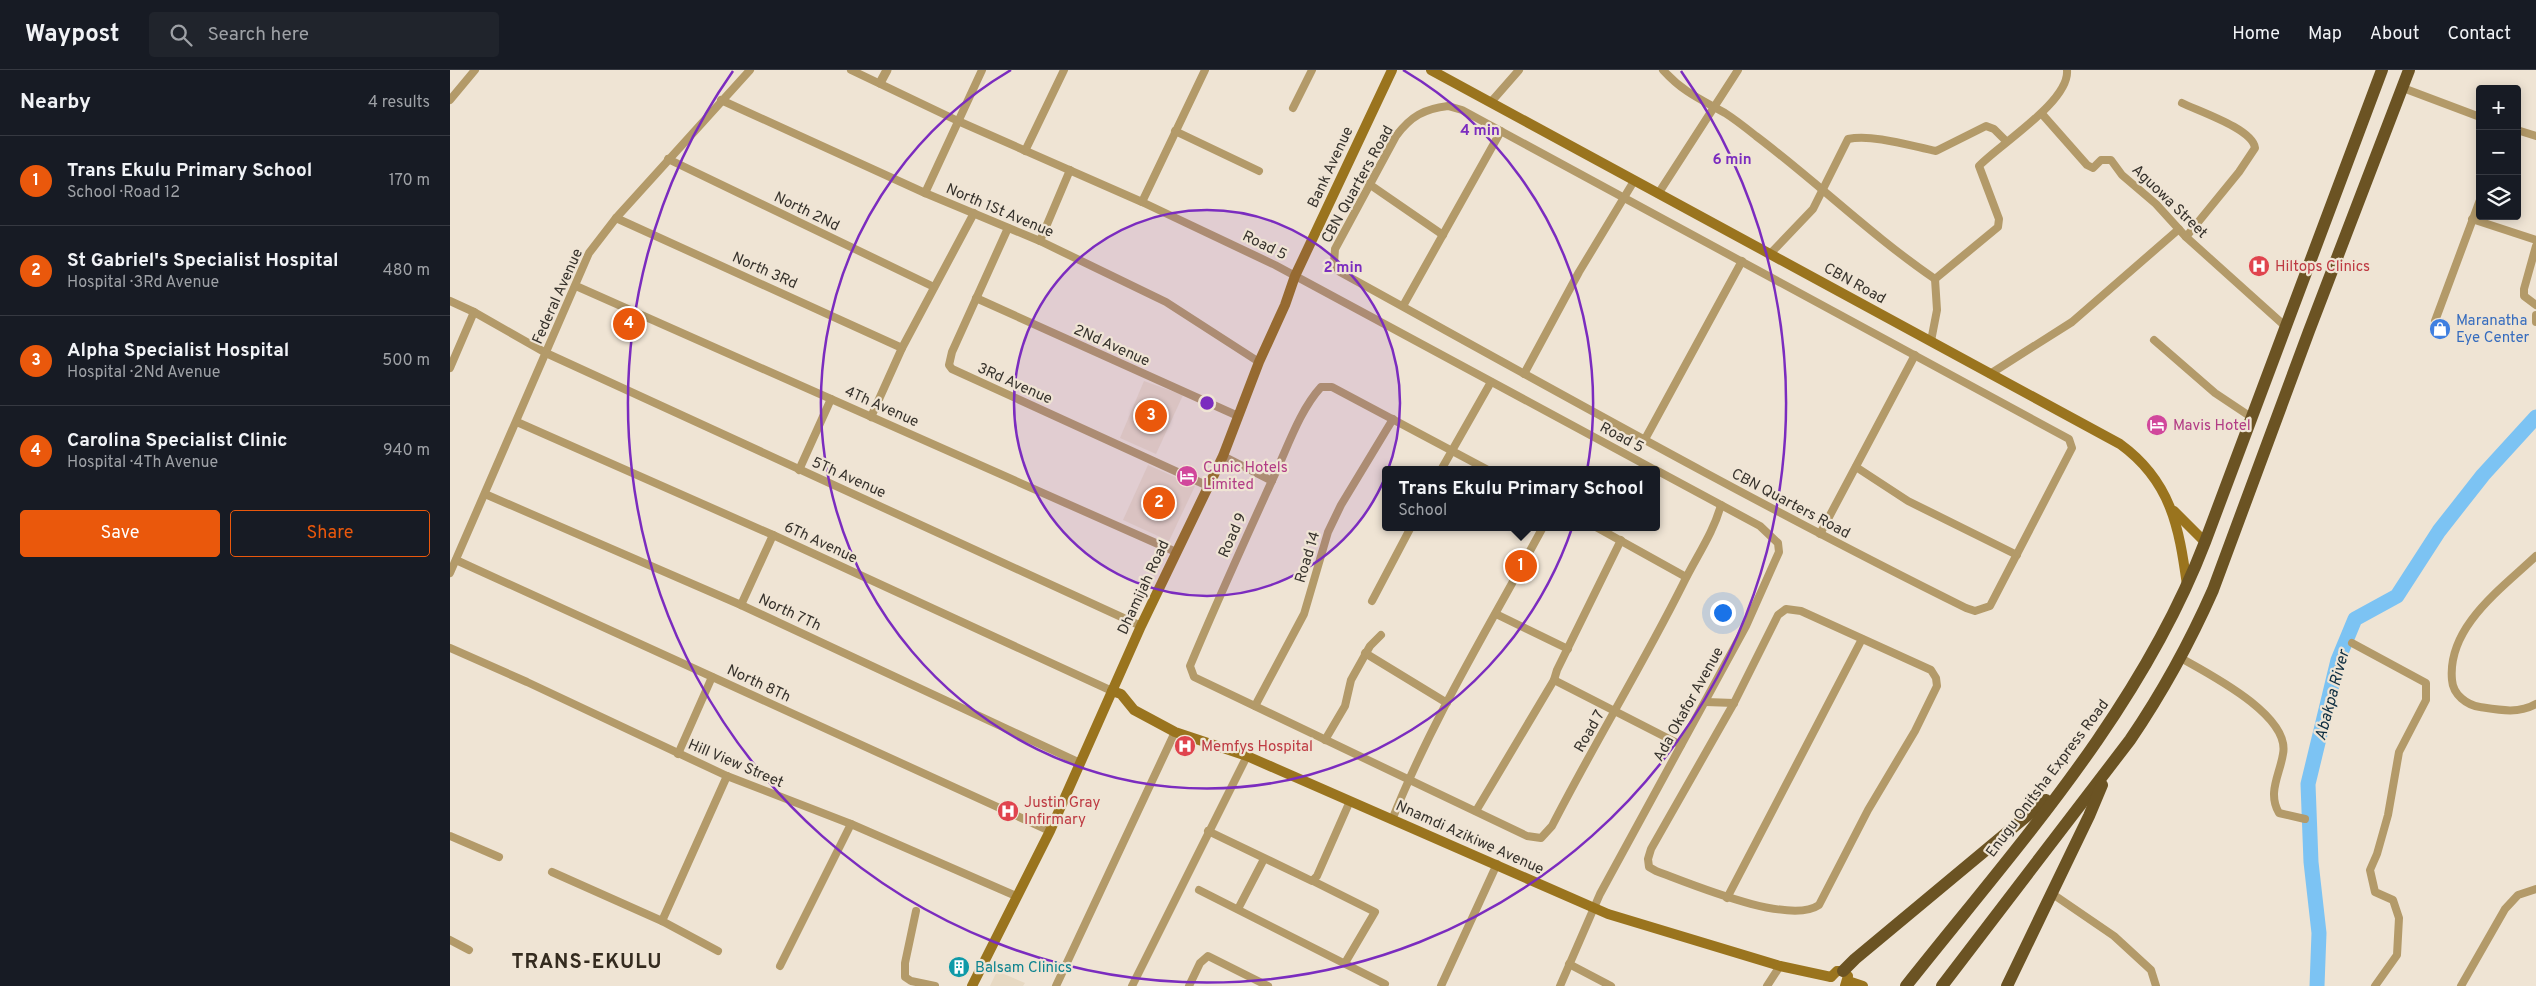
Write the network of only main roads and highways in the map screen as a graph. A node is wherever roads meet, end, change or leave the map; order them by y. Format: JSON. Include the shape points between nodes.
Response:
{"nodes":[{"id":1,"x":1392,"y":70,"type":"edge"},
{"id":2,"x":1430,"y":70,"type":"edge"},
{"id":3,"x":2382,"y":70,"type":"edge"},
{"id":4,"x":2410,"y":70,"type":"edge"},
{"id":5,"x":1295,"y":276,"type":"joint"},
{"id":6,"x":2171,"y":508,"type":"junction"},
{"id":7,"x":2205,"y":542,"type":"junction"},
{"id":8,"x":2188,"y":588,"type":"junction"},
{"id":9,"x":1112,"y":691,"type":"junction"},
{"id":10,"x":2108,"y":769,"type":"junction"},
{"id":11,"x":2070,"y":779,"type":"junction"},
{"id":12,"x":1845,"y":979,"type":"edge"},
{"id":13,"x":1832,"y":982,"type":"edge"},
{"id":14,"x":972,"y":986,"type":"edge"},
{"id":15,"x":1864,"y":986,"type":"edge"},
{"id":16,"x":1906,"y":986,"type":"edge"},
{"id":17,"x":1942,"y":986,"type":"edge"},
{"id":18,"x":2007,"y":986,"type":"edge"}],
"edges":[{"from":1,"to":5,"type":"main road","name":"Bank Avenue"},
{"from":2,"to":6,"type":"main road","name":"CBN Road","via":[[2120,444],[2147,468]]},
{"from":3,"to":7,"type":"highway","name":"Enugu Onitsha Express Road"},
{"from":4,"to":10,"type":"highway","via":[[2213,590],[2148,713]]},
{"from":5,"to":9,"type":"main road","name":"Dhamijah Road","via":[[1223,456]]},
{"from":6,"to":7,"type":"main road"},
{"from":6,"to":8,"type":"main road","name":"CBN Road","via":[[2181,536]]},
{"from":7,"to":8,"type":"highway","name":"Enugu Onitsha Express Road"},
{"from":8,"to":11,"type":"highway","name":"Enugu Onitsha Express Road","via":[[2144,670]]},
{"from":9,"to":13,"type":"main road","name":"Nnamdi Azikiwe Avenue","via":[[1121,694],[1134,710],[1175,732],[1247,756],[1594,908],[1636,924]]},
{"from":9,"to":14,"type":"main road","name":"Dhamijah Road","via":[[1050,831]]},
{"from":10,"to":17,"type":"highway"},
{"from":10,"to":18,"type":"highway","via":[[2089,816]]},
{"from":11,"to":12,"type":"highway","via":[[1854,959]]},
{"from":11,"to":16,"type":"highway","name":"Enugu Onitsha Express Road"},
{"from":12,"to":13,"type":"main road","name":"Nnamdi Azikiwe Avenue","via":[[1837,971]]},
{"from":12,"to":15,"type":"main road"}]}
